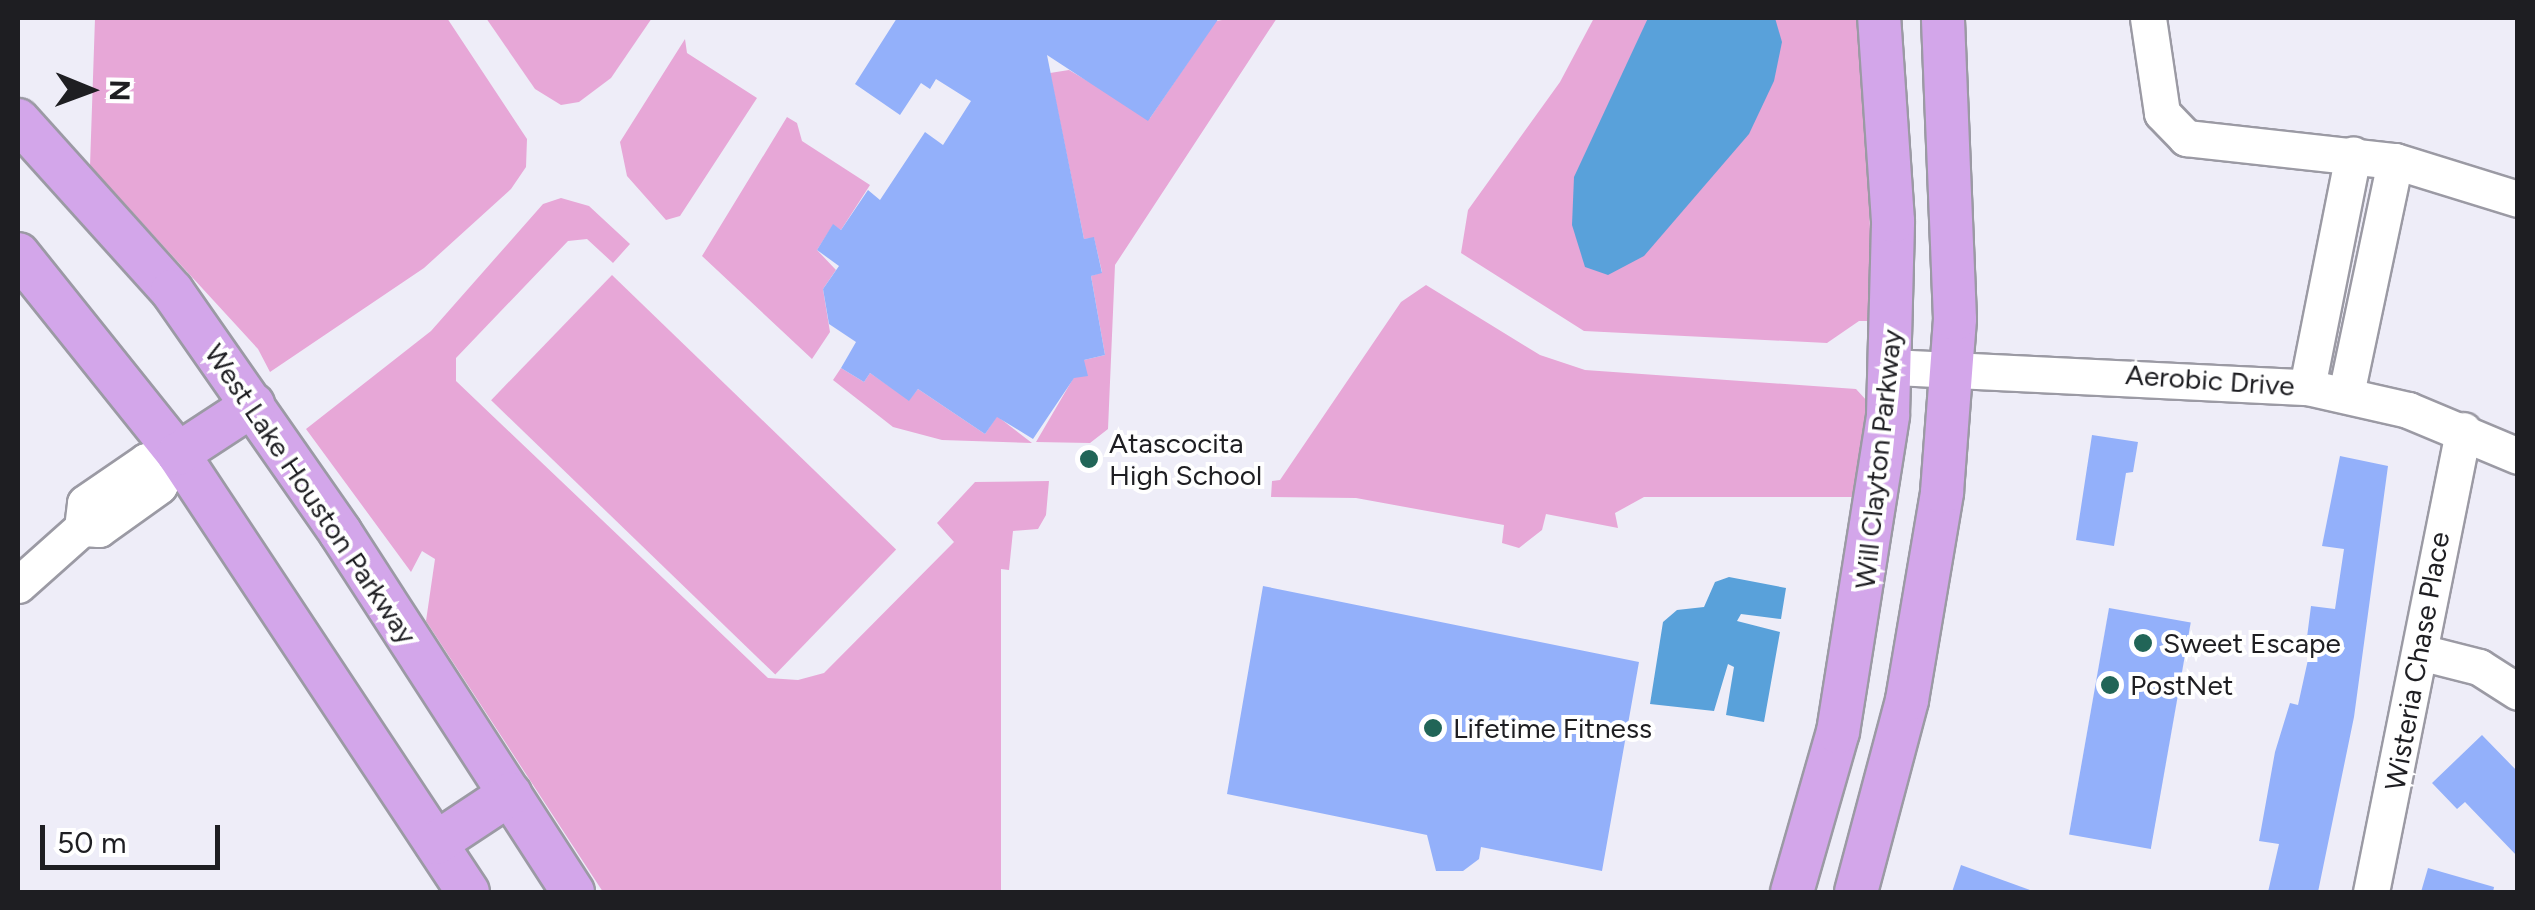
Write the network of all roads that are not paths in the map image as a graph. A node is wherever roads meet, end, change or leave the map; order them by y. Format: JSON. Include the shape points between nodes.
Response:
{"nodes":[{"id":1,"x":1879,"y":18,"type":"edge"},
{"id":2,"x":1943,"y":18,"type":"edge"},
{"id":3,"x":2148,"y":18,"type":"edge"},
{"id":4,"x":18,"y":120,"type":"edge"},
{"id":5,"x":2353,"y":154,"type":"junction"},
{"id":6,"x":2395,"y":161,"type":"junction"},
{"id":7,"x":2518,"y":199,"type":"edge"},
{"id":8,"x":18,"y":254,"type":"edge"},
{"id":9,"x":1892,"y":367,"type":"junction"},
{"id":10,"x":1953,"y":369,"type":"junction"},
{"id":11,"x":2307,"y":386,"type":"junction"},
{"id":12,"x":2346,"y":394,"type":"junction"},
{"id":13,"x":253,"y":406,"type":"junction"},
{"id":14,"x":2463,"y":430,"type":"junction"},
{"id":15,"x":178,"y":454,"type":"junction"},
{"id":16,"x":2518,"y":456,"type":"edge"},
{"id":17,"x":18,"y":585,"type":"edge"},
{"id":18,"x":2420,"y":652,"type":"junction"},
{"id":19,"x":2518,"y":692,"type":"edge"},
{"id":20,"x":510,"y":794,"type":"junction"},
{"id":21,"x":436,"y":843,"type":"junction"},
{"id":22,"x":468,"y":892,"type":"edge"},
{"id":23,"x":573,"y":892,"type":"edge"},
{"id":24,"x":1792,"y":892,"type":"edge"},
{"id":25,"x":1856,"y":892,"type":"edge"},
{"id":26,"x":2371,"y":892,"type":"edge"}],
"edges":[{"from":1,"to":9,"type":"main road","name":"Will Clayton Parkway","via":[[1891,146]]},
{"from":2,"to":10,"type":"main road","via":[[1955,222]]},
{"from":3,"to":5,"type":"street","via":[[2156,89],[2170,124],[2186,138]]},
{"from":4,"to":13,"type":"main road","name":"West Lake Houston Parkway","via":[[172,291]]},
{"from":5,"to":6,"type":"street"},
{"from":5,"to":11,"type":"street"},
{"from":6,"to":7,"type":"street"},
{"from":6,"to":12,"type":"street"},
{"from":8,"to":15,"type":"main road"},
{"from":9,"to":10,"type":"street","name":"Aerobic Drive"},
{"from":9,"to":24,"type":"main road","name":"Will Clayton Parkway","via":[[1862,615],[1838,732]]},
{"from":10,"to":11,"type":"street","name":"Aerobic Drive"},
{"from":10,"to":25,"type":"main road","via":[[1936,549],[1902,718]]},
{"from":11,"to":12,"type":"street","name":"Aerobic Drive"},
{"from":12,"to":14,"type":"street","name":"Aerobic Drive"},
{"from":13,"to":15,"type":"main road"},
{"from":13,"to":20,"type":"main road","name":"West Lake Houston Parkway"},
{"from":14,"to":16,"type":"street","name":"Aerobic Drive"},
{"from":14,"to":18,"type":"street","name":"Wisteria Chase Place","via":[[2432,562]]},
{"from":15,"to":17,"type":"street","via":[[160,486],[99,529],[82,528]]},
{"from":15,"to":21,"type":"main road"},
{"from":18,"to":19,"type":"street","via":[[2479,666]]},
{"from":18,"to":26,"type":"street","name":"Wisteria Chase Place"},
{"from":20,"to":21,"type":"main road"},
{"from":20,"to":23,"type":"main road","name":"West Lake Houston Parkway"},
{"from":21,"to":22,"type":"main road"}]}
